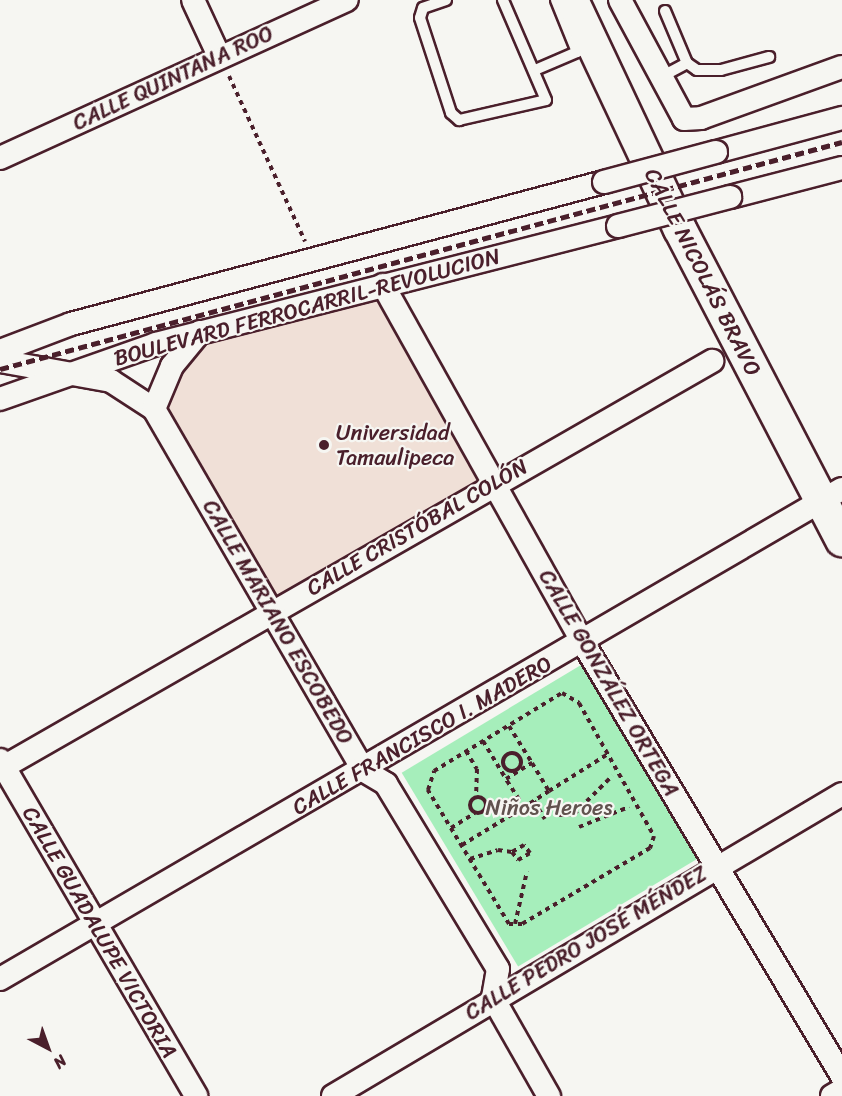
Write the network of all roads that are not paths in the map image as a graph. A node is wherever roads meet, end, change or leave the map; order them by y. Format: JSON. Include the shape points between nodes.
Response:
{"nodes":[{"id":1,"x":194,"y":0,"type":"edge"},
{"id":2,"x":347,"y":0,"type":"edge"},
{"id":3,"x":446,"y":0,"type":"edge"},
{"id":4,"x":503,"y":0,"type":"edge"},
{"id":5,"x":556,"y":0,"type":"edge"},
{"id":6,"x":572,"y":0,"type":"edge"},
{"id":7,"x":620,"y":0,"type":"edge"},
{"id":8,"x":421,"y":4,"type":"edge"},
{"id":9,"x":665,"y":11,"type":"dead end"},
{"id":10,"x":219,"y":56,"type":"junction"},
{"id":11,"x":769,"y":57,"type":"dead end"},
{"id":12,"x":687,"y":63,"type":"junction"},
{"id":13,"x":842,"y":67,"type":"edge"},
{"id":14,"x":535,"y":70,"type":"junction"},
{"id":15,"x":658,"y":78,"type":"junction"},
{"id":16,"x":842,"y":118,"type":"edge"},
{"id":17,"x":0,"y":158,"type":"edge"},
{"id":18,"x":842,"y":168,"type":"edge"},
{"id":19,"x":383,"y":285,"type":"junction"},
{"id":20,"x":200,"y":332,"type":"junction"},
{"id":21,"x":0,"y":351,"type":"edge"},
{"id":22,"x":0,"y":361,"type":"edge"},
{"id":23,"x":712,"y":361,"type":"dead end"},
{"id":24,"x":72,"y":370,"type":"junction"},
{"id":25,"x":0,"y":399,"type":"edge"},
{"id":26,"x":154,"y":409,"type":"junction"},
{"id":27,"x":494,"y":481,"type":"junction"},
{"id":28,"x":831,"y":496,"type":"edge"},
{"id":29,"x":842,"y":540,"type":"edge"},
{"id":30,"x":270,"y":611,"type":"junction"},
{"id":31,"x":582,"y":642,"type":"junction"},
{"id":32,"x":1,"y":766,"type":"edge"},
{"id":33,"x":363,"y":770,"type":"junction"},
{"id":34,"x":842,"y":794,"type":"edge"},
{"id":35,"x":716,"y":865,"type":"junction"},
{"id":36,"x":95,"y":924,"type":"junction"},
{"id":37,"x":0,"y":979,"type":"edge"},
{"id":38,"x":493,"y":998,"type":"junction"},
{"id":39,"x":842,"y":1076,"type":"edge"},
{"id":40,"x":842,"y":1090,"type":"edge"},
{"id":41,"x":196,"y":1096,"type":"edge"},
{"id":42,"x":333,"y":1096,"type":"edge"},
{"id":43,"x":549,"y":1096,"type":"edge"},
{"id":44,"x":832,"y":1096,"type":"edge"}],
"edges":[{"from":1,"to":10,"type":"street"},
{"from":2,"to":10,"type":"street","name":"CALLE QUINTANA ROO"},
{"from":3,"to":8,"type":"lane"},
{"from":4,"to":14,"type":"lane"},
{"from":5,"to":14,"type":"lane","via":[[577,52]]},
{"from":6,"to":28,"type":"main road","name":"CALLE NICOLÁS BRAVO","via":[[675,218]]},
{"from":7,"to":15,"type":"street"},
{"from":8,"to":14,"type":"lane","via":[[421,30],[456,118],[543,103],[546,93]]},
{"from":9,"to":12,"type":"lane"},
{"from":10,"to":17,"type":"street","name":"CALLE QUINTANA ROO"},
{"from":11,"to":12,"type":"lane","via":[[708,72]]},
{"from":12,"to":15,"type":"lane"},
{"from":13,"to":15,"type":"street","via":[[692,121],[678,114]]},
{"from":16,"to":21,"type":"street","bridge":true,"via":[[71,324]]},
{"from":18,"to":19,"type":"street","name":"BOULEVARD FERROCARRIL-REVOLUCION","bridge":true},
{"from":19,"to":20,"type":"street","name":"BOULEVARD FERROCARRIL-REVOLUCION"},
{"from":19,"to":27,"type":"street","name":"CALLE GONZÁLEZ ORTEGA"},
{"from":20,"to":24,"type":"street","name":"BOULEVARD FERROCARRIL-REVOLUCION"},
{"from":20,"to":26,"type":"street","via":[[172,366]]},
{"from":22,"to":24,"type":"street"},
{"from":23,"to":27,"type":"street","name":"CALLE CRISTÓBAL COLÓN"},
{"from":24,"to":25,"type":"street","name":"BOULEVARD FERROCARRIL-REVOLUCION"},
{"from":24,"to":26,"type":"street","name":"CALLE MARIANO ESCOBEDO","via":[[134,391]]},
{"from":26,"to":30,"type":"street","name":"CALLE MARIANO ESCOBEDO"},
{"from":27,"to":30,"type":"street","name":"CALLE CRISTÓBAL COLÓN"},
{"from":27,"to":31,"type":"street","name":"CALLE GONZÁLEZ ORTEGA"},
{"from":28,"to":29,"type":"main road","name":"CALLE NICOLÁS BRAVO"},
{"from":28,"to":31,"type":"street","name":"CALLE FRANCISCO I. MADERO"},
{"from":30,"to":32,"type":"street","name":"CALLE CRISTÓBAL COLÓN"},
{"from":30,"to":33,"type":"street","name":"CALLE MARIANO ESCOBEDO"},
{"from":31,"to":33,"type":"street","name":"CALLE FRANCISCO I. MADERO"},
{"from":31,"to":35,"type":"street","name":"CALLE GONZÁLEZ ORTEGA"},
{"from":32,"to":36,"type":"street","name":"CALLE GUADALUPE VICTORIA"},
{"from":33,"to":36,"type":"street","name":"CALLE FRANCISCO I. MADERO"},
{"from":33,"to":38,"type":"street","name":"CALLE MARIANO ESCOBEDO","via":[[386,784],[498,969]]},
{"from":34,"to":35,"type":"street","name":"CALLE PEDRO JOSÉ MÉNDEZ"},
{"from":35,"to":38,"type":"street","name":"CALLE PEDRO JOSÉ MÉNDEZ"},
{"from":35,"to":39,"type":"street","name":"CALLE GONZÁLEZ ORTEGA"},
{"from":36,"to":37,"type":"street","name":"CALLE FRANCISCO I. MADERO"},
{"from":36,"to":41,"type":"street","name":"CALLE GUADALUPE VICTORIA"},
{"from":38,"to":42,"type":"street","name":"CALLE PEDRO JOSÉ MÉNDEZ"},
{"from":38,"to":43,"type":"street"},
{"from":40,"to":44,"type":"street"}]}
